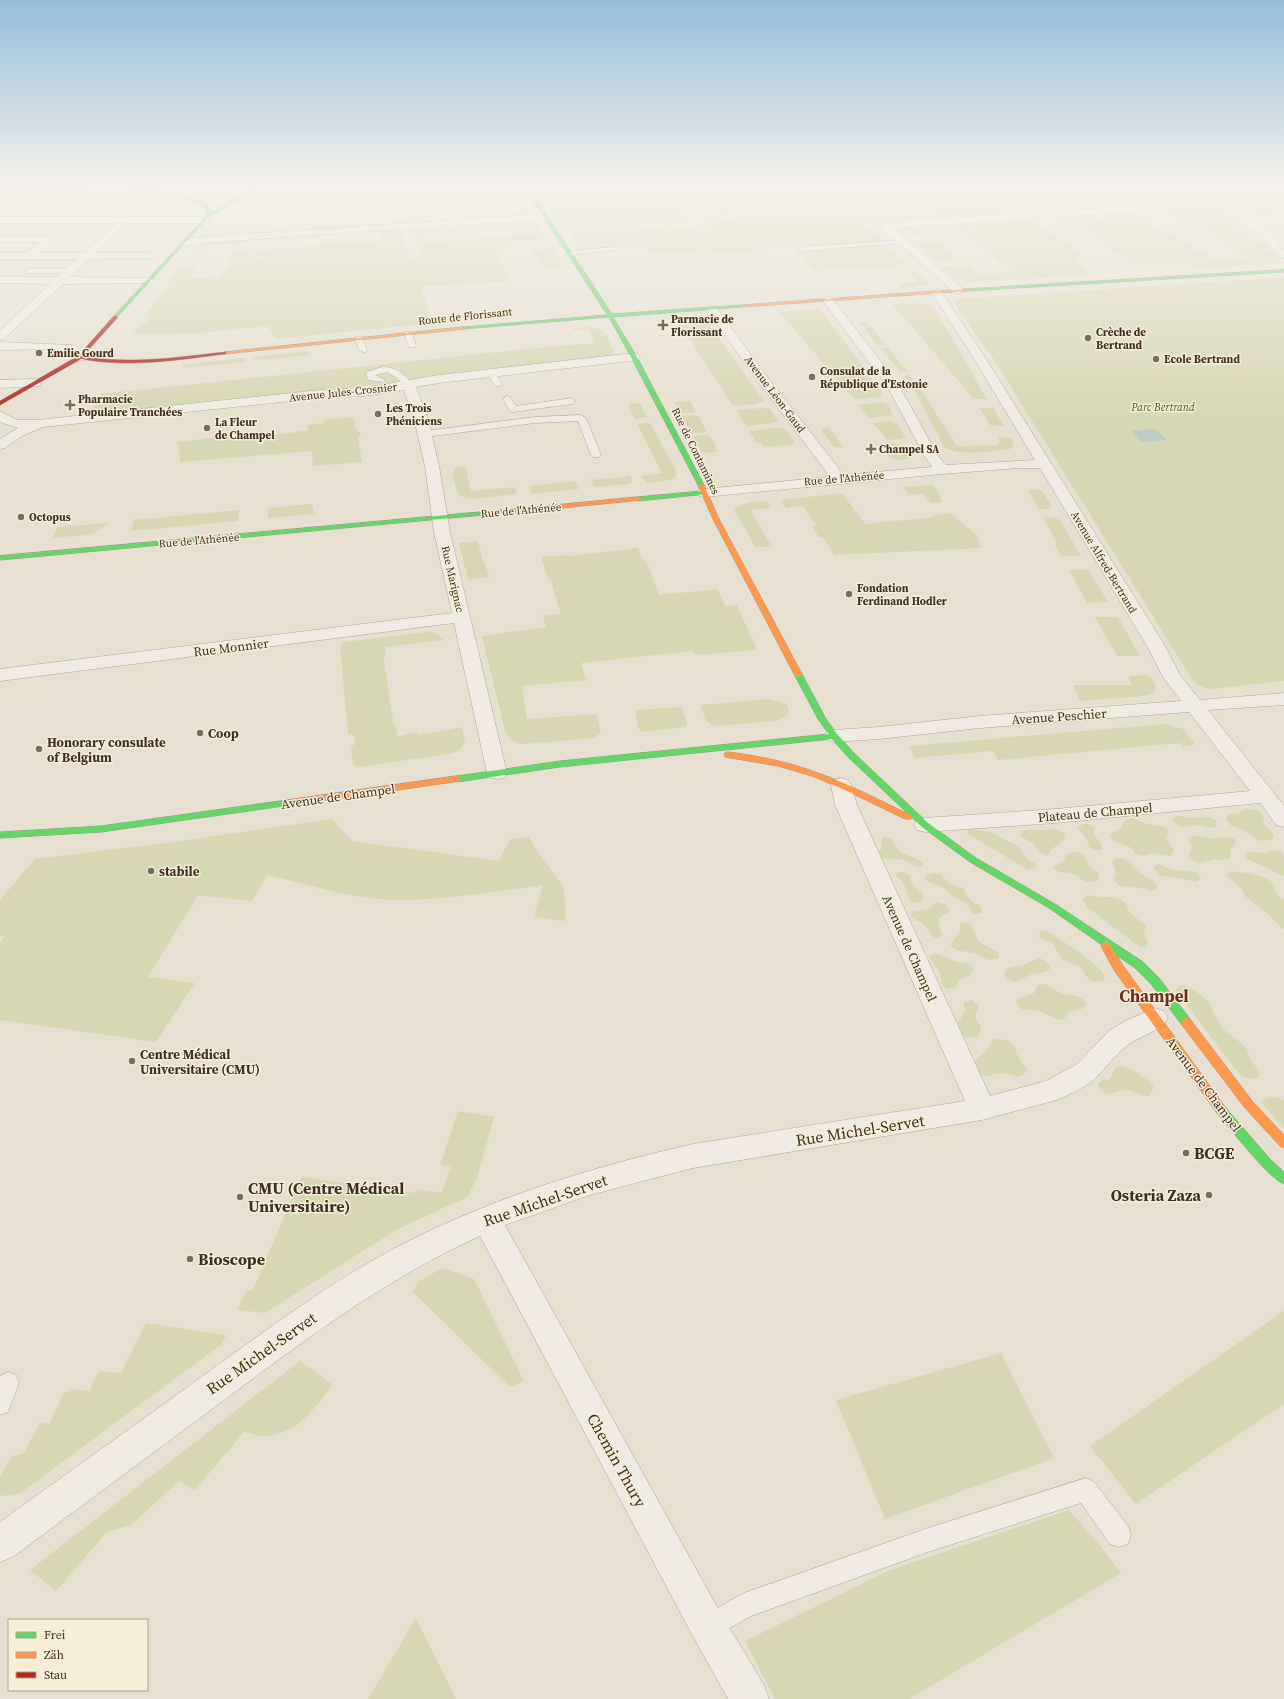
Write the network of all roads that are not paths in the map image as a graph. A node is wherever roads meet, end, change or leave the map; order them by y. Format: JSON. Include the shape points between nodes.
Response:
{"nodes":[{"id":1,"x":77,"y":264,"type":"edge"},
{"id":2,"x":164,"y":264,"type":"edge"},
{"id":3,"x":578,"y":264,"type":"edge"},
{"id":4,"x":927,"y":264,"type":"edge"},
{"id":5,"x":29,"y":270,"type":"dead end"},
{"id":6,"x":1284,"y":270,"type":"edge"},
{"id":7,"x":70,"y":271,"type":"junction"},
{"id":8,"x":0,"y":280,"type":"edge"},
{"id":9,"x":60,"y":280,"type":"junction"},
{"id":10,"x":149,"y":281,"type":"junction"},
{"id":11,"x":958,"y":291,"type":"junction"},
{"id":12,"x":937,"y":293,"type":"junction"},
{"id":13,"x":828,"y":300,"type":"junction"},
{"id":14,"x":712,"y":308,"type":"junction"},
{"id":15,"x":12,"y":312,"type":"dead end"},
{"id":16,"x":25,"y":312,"type":"junction"},
{"id":17,"x":611,"y":316,"type":"junction"},
{"id":18,"x":408,"y":334,"type":"junction"},
{"id":19,"x":0,"y":336,"type":"edge"},
{"id":20,"x":359,"y":339,"type":"junction"},
{"id":21,"x":412,"y":345,"type":"dead end"},
{"id":22,"x":0,"y":346,"type":"edge"},
{"id":23,"x":363,"y":350,"type":"dead end"},
{"id":24,"x":80,"y":357,"type":"junction"},
{"id":25,"x":634,"y":357,"type":"junction"},
{"id":26,"x":491,"y":373,"type":"junction"},
{"id":27,"x":381,"y":380,"type":"dead end"},
{"id":28,"x":35,"y":383,"type":"junction"},
{"id":29,"x":0,"y":384,"type":"edge"},
{"id":30,"x":498,"y":384,"type":"dead end"},
{"id":31,"x":409,"y":385,"type":"junction"},
{"id":32,"x":507,"y":399,"type":"dead end"},
{"id":33,"x":572,"y":401,"type":"dead end"},
{"id":34,"x":0,"y":403,"type":"edge"},
{"id":35,"x":0,"y":415,"type":"edge"},
{"id":36,"x":51,"y":422,"type":"junction"},
{"id":37,"x":425,"y":434,"type":"junction"},
{"id":38,"x":0,"y":446,"type":"edge"},
{"id":39,"x":596,"y":455,"type":"dead end"},
{"id":40,"x":1043,"y":464,"type":"junction"},
{"id":41,"x":942,"y":470,"type":"junction"},
{"id":42,"x":837,"y":479,"type":"junction"},
{"id":43,"x":704,"y":493,"type":"junction"},
{"id":44,"x":440,"y":517,"type":"junction"},
{"id":45,"x":0,"y":558,"type":"edge"},
{"id":46,"x":463,"y":624,"type":"junction"},
{"id":47,"x":0,"y":675,"type":"edge"},
{"id":48,"x":1284,"y":699,"type":"edge"},
{"id":49,"x":1194,"y":707,"type":"junction"},
{"id":50,"x":834,"y":736,"type":"junction"},
{"id":51,"x":676,"y":751,"type":"junction"},
{"id":52,"x":497,"y":773,"type":"junction"},
{"id":53,"x":841,"y":785,"type":"junction"},
{"id":54,"x":1273,"y":807,"type":"edge"},
{"id":55,"x":925,"y":825,"type":"junction"},
{"id":56,"x":0,"y":835,"type":"edge"},
{"id":57,"x":1105,"y":944,"type":"junction"},
{"id":58,"x":1167,"y":1016,"type":"junction"},
{"id":59,"x":982,"y":1109,"type":"junction"},
{"id":60,"x":1284,"y":1143,"type":"edge"},
{"id":61,"x":1284,"y":1179,"type":"edge"},
{"id":62,"x":486,"y":1219,"type":"junction"},
{"id":63,"x":8,"y":1383,"type":"dead end"},
{"id":64,"x":0,"y":1404,"type":"edge"},
{"id":65,"x":1119,"y":1535,"type":"dead end"},
{"id":66,"x":0,"y":1544,"type":"edge"},
{"id":67,"x":708,"y":1627,"type":"junction"},
{"id":68,"x":750,"y":1699,"type":"edge"}],
"edges":[{"from":1,"to":7,"type":"street"},
{"from":2,"to":10,"type":"main road"},
{"from":3,"to":17,"type":"main road","name":"Rue de Contamines"},
{"from":4,"to":11,"type":"street"},
{"from":5,"to":7,"type":"lane"},
{"from":6,"to":11,"type":"main road","name":"Route de Florissant"},
{"from":7,"to":9,"type":"street"},
{"from":8,"to":9,"type":"street"},
{"from":9,"to":10,"type":"street"},
{"from":9,"to":16,"type":"street"},
{"from":10,"to":24,"type":"main road"},
{"from":11,"to":12,"type":"main road","name":"Route de Florissant"},
{"from":12,"to":13,"type":"main road","name":"Route de Florissant"},
{"from":12,"to":40,"type":"street","name":"Avenue Alfred-Bertrand"},
{"from":13,"to":14,"type":"main road","name":"Route de Florissant"},
{"from":13,"to":41,"type":"street","via":[[893,385],[932,457]]},
{"from":14,"to":17,"type":"main road","name":"Route de Florissant"},
{"from":14,"to":42,"type":"street","name":"Avenue Léon-Gaud"},
{"from":15,"to":16,"type":"street"},
{"from":16,"to":19,"type":"street"},
{"from":17,"to":18,"type":"main road","name":"Route de Florissant"},
{"from":17,"to":25,"type":"main road","name":"Rue de Contamines"},
{"from":18,"to":20,"type":"main road","name":"Route de Florissant"},
{"from":18,"to":21,"type":"lane"},
{"from":20,"to":23,"type":"lane"},
{"from":20,"to":24,"type":"main road","name":"Route de Florissant","via":[[126,363],[99,362]]},
{"from":22,"to":24,"type":"street","via":[[66,348],[72,349]]},
{"from":24,"to":28,"type":"main road"},
{"from":25,"to":26,"type":"street","name":"Avenue Jules-Crosnier"},
{"from":25,"to":43,"type":"main road","name":"Rue de Contamines"},
{"from":26,"to":30,"type":"lane"},
{"from":26,"to":31,"type":"street","name":"Avenue Jules-Crosnier"},
{"from":27,"to":31,"type":"lane","via":[[371,378],[370,374],[375,371],[394,370]]},
{"from":28,"to":29,"type":"street"},
{"from":28,"to":34,"type":"main road"},
{"from":31,"to":36,"type":"street","name":"Avenue Jules-Crosnier"},
{"from":31,"to":37,"type":"street","name":"Rue Marignac"},
{"from":32,"to":33,"type":"lane","via":[[513,409]]},
{"from":35,"to":36,"type":"street","via":[[8,422],[19,425]]},
{"from":36,"to":38,"type":"street","via":[[18,433]]},
{"from":37,"to":39,"type":"lane","via":[[535,420],[581,418]]},
{"from":37,"to":44,"type":"street","name":"Rue Marignac"},
{"from":40,"to":41,"type":"street","name":"Rue de l'Athénée"},
{"from":40,"to":49,"type":"street","name":"Avenue Alfred-Bertrand","via":[[1156,646],[1172,677]]},
{"from":41,"to":42,"type":"street","name":"Rue de l'Athénée"},
{"from":42,"to":43,"type":"street","name":"Rue de l'Athénée"},
{"from":43,"to":44,"type":"main road","name":"Rue de l'Athénée"},
{"from":43,"to":50,"type":"main road","name":"Rue de Contamines","via":[[822,719]]},
{"from":44,"to":45,"type":"main road","name":"Rue de l'Athénée"},
{"from":44,"to":46,"type":"street","name":"Rue Marignac"},
{"from":46,"to":47,"type":"street","name":"Rue Monnier"},
{"from":46,"to":52,"type":"street","name":"Rue Marignac"},
{"from":48,"to":49,"type":"street","name":"Avenue Peschier"},
{"from":49,"to":50,"type":"street","name":"Avenue Peschier","via":[[980,722]]},
{"from":49,"to":54,"type":"street","name":"Avenue Alfred-Bertrand"},
{"from":50,"to":51,"type":"main road","name":"Avenue de Champel"},
{"from":50,"to":55,"type":"main road","name":"Avenue de Champel"},
{"from":51,"to":52,"type":"main road","name":"Avenue de Champel"},
{"from":51,"to":53,"type":"main road","name":"Avenue de Champel","via":[[767,760]]},
{"from":52,"to":56,"type":"main road","name":"Avenue de Champel","via":[[159,822],[101,829]]},
{"from":53,"to":55,"type":"main road","name":"Avenue de Champel"},
{"from":53,"to":59,"type":"street","name":"Avenue de Champel","via":[[846,805]]},
{"from":54,"to":55,"type":"street","name":"Plateau de Champel","via":[[1063,815]]},
{"from":55,"to":57,"type":"main road","name":"Avenue de Champel","via":[[973,860],[1052,906]]},
{"from":57,"to":58,"type":"main road","name":"Avenue de Champel","via":[[1118,967]]},
{"from":57,"to":58,"type":"main road","name":"Avenue de Champel","via":[[1139,965],[1155,981]]},
{"from":58,"to":59,"type":"street","name":"Rue Michel-Servet","via":[[1134,1028],[1118,1038],[1086,1071],[1053,1090]]},
{"from":58,"to":60,"type":"main road","name":"Avenue de Champel"},
{"from":58,"to":61,"type":"main road","name":"Avenue de Champel","via":[[1215,1103]]},
{"from":59,"to":62,"type":"street","name":"Rue Michel-Servet","via":[[693,1156],[652,1165],[581,1184]]},
{"from":62,"to":66,"type":"street","name":"Rue Michel-Servet","via":[[425,1248],[280,1338]]},
{"from":62,"to":67,"type":"street","name":"Chemin Thury"},
{"from":63,"to":64,"type":"lane"},
{"from":65,"to":67,"type":"lane","via":[[1086,1490],[928,1540],[744,1606]]},
{"from":67,"to":68,"type":"street","name":"Chemin Thury"}]}
